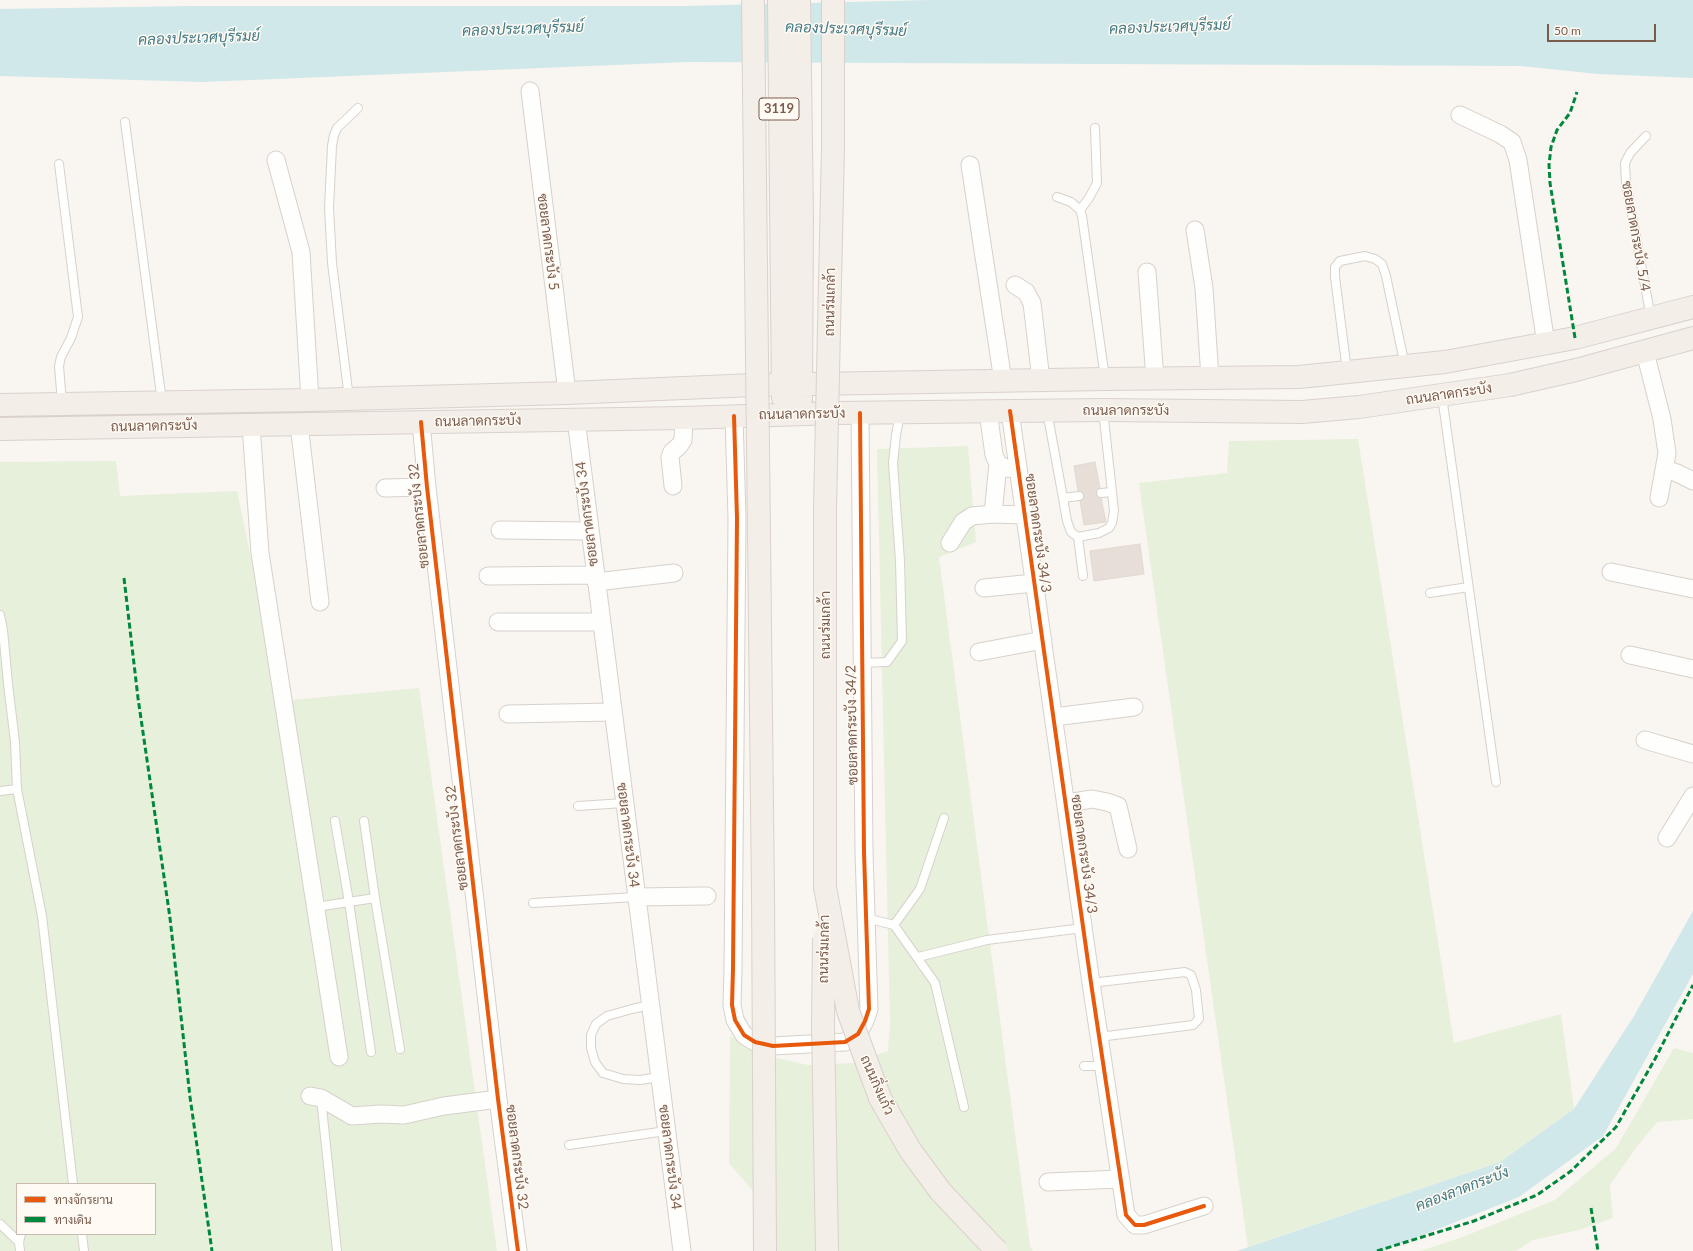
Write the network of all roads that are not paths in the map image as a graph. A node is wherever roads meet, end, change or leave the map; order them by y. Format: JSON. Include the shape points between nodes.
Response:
{"nodes":[{"id":1,"x":753,"y":0,"type":"edge"},
{"id":2,"x":779,"y":0,"type":"edge"},
{"id":3,"x":799,"y":0,"type":"edge"},
{"id":4,"x":833,"y":0,"type":"edge"},
{"id":5,"x":530,"y":91,"type":"dead end"},
{"id":6,"x":358,"y":108,"type":"dead end"},
{"id":7,"x":1460,"y":115,"type":"dead end"},
{"id":8,"x":125,"y":122,"type":"dead end"},
{"id":9,"x":1095,"y":128,"type":"dead end"},
{"id":10,"x":1646,"y":136,"type":"dead end"},
{"id":11,"x":276,"y":160,"type":"dead end"},
{"id":12,"x":59,"y":164,"type":"dead end"},
{"id":13,"x":970,"y":165,"type":"dead end"},
{"id":14,"x":1057,"y":197,"type":"dead end"},
{"id":15,"x":1080,"y":210,"type":"junction"},
{"id":16,"x":1195,"y":230,"type":"dead end"},
{"id":17,"x":1147,"y":272,"type":"dead end"},
{"id":18,"x":1015,"y":285,"type":"dead end"},
{"id":19,"x":1693,"y":307,"type":"edge"},
{"id":20,"x":1651,"y":319,"type":"junction"},
{"id":21,"x":1693,"y":338,"type":"edge"},
{"id":22,"x":1546,"y":344,"type":"junction"},
{"id":23,"x":1645,"y":352,"type":"junction"},
{"id":24,"x":1405,"y":366,"type":"junction"},
{"id":25,"x":1347,"y":372,"type":"junction"},
{"id":26,"x":1299,"y":377,"type":"junction"},
{"id":27,"x":1105,"y":378,"type":"junction"},
{"id":28,"x":1155,"y":378,"type":"junction"},
{"id":29,"x":1210,"y":378,"type":"junction"},
{"id":30,"x":1041,"y":380,"type":"junction"},
{"id":31,"x":1003,"y":381,"type":"junction"},
{"id":32,"x":792,"y":384,"type":"junction"},
{"id":33,"x":567,"y":394,"type":"junction"},
{"id":34,"x":1442,"y":396,"type":"junction"},
{"id":35,"x":349,"y":399,"type":"junction"},
{"id":36,"x":310,"y":400,"type":"junction"},
{"id":37,"x":163,"y":402,"type":"junction"},
{"id":38,"x":62,"y":404,"type":"junction"},
{"id":39,"x":0,"y":406,"type":"edge"},
{"id":40,"x":1103,"y":410,"type":"junction"},
{"id":41,"x":988,"y":411,"type":"junction"},
{"id":42,"x":1010,"y":411,"type":"junction"},
{"id":43,"x":1046,"y":411,"type":"junction"},
{"id":44,"x":900,"y":412,"type":"junction"},
{"id":45,"x":1302,"y":412,"type":"junction"},
{"id":46,"x":860,"y":413,"type":"junction"},
{"id":47,"x":792,"y":414,"type":"junction"},
{"id":48,"x":734,"y":416,"type":"junction"},
{"id":49,"x":684,"y":418,"type":"junction"},
{"id":50,"x":576,"y":419,"type":"junction"},
{"id":51,"x":421,"y":422,"type":"junction"},
{"id":52,"x":299,"y":424,"type":"junction"},
{"id":53,"x":252,"y":425,"type":"junction"},
{"id":54,"x":0,"y":429,"type":"edge"},
{"id":55,"x":998,"y":464,"type":"junction"},
{"id":56,"x":1017,"y":469,"type":"junction"},
{"id":57,"x":1665,"y":470,"type":"junction"},
{"id":58,"x":1693,"y":481,"type":"edge"},
{"id":59,"x":673,"y":486,"type":"dead end"},
{"id":60,"x":427,"y":487,"type":"junction"},
{"id":61,"x":385,"y":488,"type":"dead end"},
{"id":62,"x":1112,"y":492,"type":"junction"},
{"id":63,"x":1101,"y":493,"type":"dead end"},
{"id":64,"x":1079,"y":496,"type":"dead end"},
{"id":65,"x":1063,"y":498,"type":"junction"},
{"id":66,"x":1659,"y":498,"type":"dead end"},
{"id":67,"x":994,"y":514,"type":"junction"},
{"id":68,"x":1024,"y":515,"type":"junction"},
{"id":69,"x":500,"y":530,"type":"dead end"},
{"id":70,"x":589,"y":531,"type":"junction"},
{"id":71,"x":1078,"y":537,"type":"junction"},
{"id":72,"x":950,"y":543,"type":"dead end"},
{"id":73,"x":1611,"y":572,"type":"dead end"},
{"id":74,"x":674,"y":573,"type":"dead end"},
{"id":75,"x":488,"y":576,"type":"dead end"},
{"id":76,"x":1083,"y":576,"type":"dead end"},
{"id":77,"x":595,"y":579,"type":"junction"},
{"id":78,"x":1034,"y":583,"type":"junction"},
{"id":79,"x":1468,"y":586,"type":"junction"},
{"id":80,"x":984,"y":588,"type":"dead end"},
{"id":81,"x":1693,"y":589,"type":"edge"},
{"id":82,"x":1430,"y":593,"type":"dead end"},
{"id":83,"x":320,"y":602,"type":"dead end"},
{"id":84,"x":0,"y":615,"type":"edge"},
{"id":85,"x":498,"y":622,"type":"dead end"},
{"id":86,"x":601,"y":622,"type":"junction"},
{"id":87,"x":2,"y":630,"type":"edge"},
{"id":88,"x":1042,"y":640,"type":"junction"},
{"id":89,"x":979,"y":652,"type":"dead end"},
{"id":90,"x":1630,"y":655,"type":"dead end"},
{"id":91,"x":862,"y":663,"type":"junction"},
{"id":92,"x":1693,"y":669,"type":"edge"},
{"id":93,"x":4,"y":685,"type":"edge"},
{"id":94,"x":1134,"y":707,"type":"dead end"},
{"id":95,"x":612,"y":712,"type":"junction"},
{"id":96,"x":508,"y":714,"type":"dead end"},
{"id":97,"x":1054,"y":717,"type":"junction"},
{"id":98,"x":1645,"y":740,"type":"dead end"},
{"id":99,"x":1693,"y":754,"type":"edge"},
{"id":100,"x":1496,"y":782,"type":"dead end"},
{"id":101,"x":17,"y":789,"type":"junction"},
{"id":102,"x":0,"y":791,"type":"edge"},
{"id":103,"x":1693,"y":796,"type":"edge"},
{"id":104,"x":1067,"y":803,"type":"junction"},
{"id":105,"x":624,"y":804,"type":"junction"},
{"id":106,"x":578,"y":806,"type":"dead end"},
{"id":107,"x":944,"y":818,"type":"dead end"},
{"id":108,"x":335,"y":821,"type":"dead end"},
{"id":109,"x":364,"y":821,"type":"dead end"},
{"id":110,"x":1667,"y":838,"type":"dead end"},
{"id":111,"x":1128,"y":849,"type":"dead end"},
{"id":112,"x":825,"y":887,"type":"junction"},
{"id":113,"x":707,"y":896,"type":"dead end"},
{"id":114,"x":636,"y":897,"type":"junction"},
{"id":115,"x":375,"y":898,"type":"junction"},
{"id":116,"x":349,"y":902,"type":"junction"},
{"id":117,"x":533,"y":903,"type":"dead end"},
{"id":118,"x":316,"y":907,"type":"junction"},
{"id":119,"x":866,"y":918,"type":"junction"},
{"id":120,"x":894,"y":925,"type":"junction"},
{"id":121,"x":1083,"y":928,"type":"junction"},
{"id":122,"x":918,"y":957,"type":"junction"},
{"id":123,"x":1091,"y":983,"type":"junction"},
{"id":124,"x":650,"y":1005,"type":"junction"},
{"id":125,"x":1099,"y":1037,"type":"junction"},
{"id":126,"x":400,"y":1049,"type":"dead end"},
{"id":127,"x":371,"y":1052,"type":"dead end"},
{"id":128,"x":339,"y":1057,"type":"dead end"},
{"id":129,"x":1084,"y":1066,"type":"dead end"},
{"id":130,"x":1103,"y":1066,"type":"junction"},
{"id":131,"x":659,"y":1077,"type":"junction"},
{"id":132,"x":315,"y":1097,"type":"joint"},
{"id":133,"x":498,"y":1099,"type":"junction"},
{"id":134,"x":964,"y":1107,"type":"dead end"},
{"id":135,"x":666,"y":1131,"type":"junction"},
{"id":136,"x":569,"y":1145,"type":"dead end"},
{"id":137,"x":1120,"y":1179,"type":"junction"},
{"id":138,"x":1048,"y":1182,"type":"dead end"},
{"id":139,"x":73,"y":1183,"type":"edge"},
{"id":140,"x":1204,"y":1206,"type":"dead end"},
{"id":141,"x":0,"y":1224,"type":"edge"},
{"id":142,"x":82,"y":1235,"type":"edge"},
{"id":143,"x":20,"y":1238,"type":"edge"},
{"id":144,"x":20,"y":1251,"type":"edge"},
{"id":145,"x":84,"y":1251,"type":"edge"},
{"id":146,"x":337,"y":1251,"type":"edge"},
{"id":147,"x":518,"y":1251,"type":"edge"},
{"id":148,"x":682,"y":1251,"type":"edge"},
{"id":149,"x":765,"y":1251,"type":"edge"},
{"id":150,"x":827,"y":1251,"type":"edge"},
{"id":151,"x":997,"y":1251,"type":"edge"}],
"edges":[{"from":1,"to":149,"type":"main road","bridge":true},
{"from":2,"to":32,"type":"main road","number":"3119","via":[[780,217]]},
{"from":3,"to":32,"type":"main road","name":"ถนนร่มเกล้า","number":"3119","via":[[802,216]]},
{"from":4,"to":112,"type":"main road","name":"ถนนร่มเกล้า","bridge":true,"via":[[833,148],[826,508]]},
{"from":5,"to":33,"type":"street","name":"ซอยลาดกระบัง 5"},
{"from":6,"to":35,"type":"lane","via":[[337,128],[334,135],[329,208],[332,263]]},
{"from":7,"to":22,"type":"street","via":[[1512,142],[1518,160]]},
{"from":8,"to":37,"type":"lane"},
{"from":9,"to":15,"type":"lane","via":[[1096,183]]},
{"from":10,"to":20,"type":"lane","name":"ซอยลาดกระบัง 5/4","via":[[1630,153],[1626,163],[1626,183]]},
{"from":11,"to":36,"type":"street","via":[[301,252]]},
{"from":12,"to":38,"type":"lane","via":[[78,317],[72,338],[61,357]]},
{"from":13,"to":31,"type":"street"},
{"from":14,"to":15,"type":"lane","via":[[1071,202]]},
{"from":15,"to":27,"type":"lane"},
{"from":16,"to":29,"type":"street","via":[[1203,282]]},
{"from":17,"to":28,"type":"street"},
{"from":18,"to":30,"type":"street","via":[[1026,292],[1032,303]]},
{"from":19,"to":20,"type":"main road","name":"ถนนลาดกระบัง"},
{"from":20,"to":22,"type":"main road","name":"ถนนลาดกระบัง"},
{"from":21,"to":23,"type":"main road","name":"ถนนลาดกระบัง"},
{"from":22,"to":24,"type":"main road","name":"ถนนลาดกระบัง","via":[[1445,362]]},
{"from":23,"to":34,"type":"main road","name":"ถนนลาดกระบัง","via":[[1510,385]]},
{"from":23,"to":57,"type":"street","via":[[1662,419],[1667,453]]},
{"from":24,"to":25,"type":"main road","name":"ถนนลาดกระบัง"},
{"from":24,"to":25,"type":"lane","via":[[1390,287],[1382,264],[1365,256],[1355,257],[1340,261],[1335,267]]},
{"from":25,"to":26,"type":"main road","name":"ถนนลาดกระบัง"},
{"from":26,"to":29,"type":"main road","name":"ถนนลาดกระบัง"},
{"from":26,"to":45,"type":"main road"},
{"from":27,"to":28,"type":"main road","name":"ถนนลาดกระบัง"},
{"from":27,"to":30,"type":"main road","name":"ถนนลาดกระบัง"},
{"from":28,"to":29,"type":"main road","name":"ถนนลาดกระบัง"},
{"from":30,"to":31,"type":"main road","name":"ถนนลาดกระบัง"},
{"from":31,"to":32,"type":"main road","name":"ถนนลาดกระบัง"},
{"from":32,"to":33,"type":"main road","name":"ถนนลาดกระบัง"},
{"from":32,"to":47,"type":"main road"},
{"from":33,"to":35,"type":"main road","name":"ถนนลาดกระบัง"},
{"from":34,"to":45,"type":"main road","name":"ถนนลาดกระบัง"},
{"from":34,"to":79,"type":"lane"},
{"from":35,"to":36,"type":"main road","name":"ถนนลาดกระบัง"},
{"from":36,"to":37,"type":"main road","name":"ถนนลาดกระบัง"},
{"from":37,"to":38,"type":"main road","name":"ถนนลาดกระบัง"},
{"from":38,"to":39,"type":"main road","name":"ถนนลาดกระบัง"},
{"from":40,"to":43,"type":"main road","name":"ถนนลาดกระบัง"},
{"from":40,"to":45,"type":"main road","name":"ถนนลาดกระบัง"},
{"from":40,"to":62,"type":"lane"},
{"from":41,"to":42,"type":"main road","name":"ถนนลาดกระบัง"},
{"from":41,"to":44,"type":"main road","name":"ถนนลาดกระบัง"},
{"from":41,"to":55,"type":"street","via":[[994,455]]},
{"from":42,"to":43,"type":"main road","name":"ถนนลาดกระบัง"},
{"from":42,"to":56,"type":"street","name":"ซอยลาดกระบัง 34/3"},
{"from":43,"to":65,"type":"lane"},
{"from":44,"to":46,"type":"main road","name":"ถนนลาดกระบัง"},
{"from":44,"to":91,"type":"lane","via":[[893,464],[900,561],[902,641],[887,662]]},
{"from":46,"to":47,"type":"main road","name":"ถนนลาดกระบัง"},
{"from":46,"to":91,"type":"street","name":"ซอยลาดกระบัง 34/2"},
{"from":47,"to":48,"type":"main road","name":"ถนนลาดกระบัง"},
{"from":48,"to":49,"type":"main road","name":"ถนนลาดกระบัง"},
{"from":48,"to":119,"type":"street","name":"ซอยลาดกระบัง 34/2","via":[[738,518],[732,1005],[735,1020],[744,1035],[755,1042],[773,1046],[845,1042],[858,1034],[869,1009]]},
{"from":49,"to":50,"type":"main road","name":"ถนนลาดกระบัง"},
{"from":49,"to":59,"type":"street","via":[[683,440],[670,457]]},
{"from":50,"to":51,"type":"main road","name":"ถนนลาดกระบัง"},
{"from":50,"to":70,"type":"street","name":"ซอยลาดกระบัง 34"},
{"from":51,"to":52,"type":"main road","name":"ถนนลาดกระบัง"},
{"from":51,"to":60,"type":"street","name":"ซอยลาดกระบัง 32"},
{"from":52,"to":53,"type":"main road","name":"ถนนลาดกระบัง"},
{"from":52,"to":83,"type":"street"},
{"from":53,"to":54,"type":"main road","name":"ถนนลาดกระบัง"},
{"from":53,"to":118,"type":"street","via":[[260,553]]},
{"from":55,"to":56,"type":"street"},
{"from":55,"to":67,"type":"street"},
{"from":56,"to":68,"type":"street","name":"ซอยลาดกระบัง 34/3"},
{"from":57,"to":58,"type":"street"},
{"from":57,"to":66,"type":"street"},
{"from":60,"to":61,"type":"street"},
{"from":60,"to":133,"type":"street","name":"ซอยลาดกระบัง 32"},
{"from":62,"to":63,"type":"lane"},
{"from":62,"to":71,"type":"lane","via":[[1114,510],[1109,528],[1099,533]]},
{"from":64,"to":65,"type":"lane"},
{"from":65,"to":71,"type":"lane","via":[[1071,532]]},
{"from":67,"to":68,"type":"street"},
{"from":67,"to":72,"type":"street","via":[[972,516],[963,522]]},
{"from":68,"to":78,"type":"street","name":"ซอยลาดกระบัง 34/3"},
{"from":69,"to":70,"type":"street"},
{"from":70,"to":77,"type":"street","name":"ซอยลาดกระบัง 34"},
{"from":71,"to":76,"type":"lane"},
{"from":73,"to":81,"type":"street"},
{"from":74,"to":77,"type":"street"},
{"from":75,"to":77,"type":"street"},
{"from":77,"to":86,"type":"street","name":"ซอยลาดกระบัง 34"},
{"from":78,"to":80,"type":"street"},
{"from":78,"to":88,"type":"street","name":"ซอยลาดกระบัง 34/3"},
{"from":79,"to":82,"type":"lane"},
{"from":79,"to":100,"type":"lane"},
{"from":84,"to":87,"type":"lane"},
{"from":85,"to":86,"type":"street"},
{"from":86,"to":95,"type":"street","name":"ซอยลาดกระบัง 34"},
{"from":87,"to":93,"type":"lane"},
{"from":88,"to":89,"type":"street"},
{"from":88,"to":97,"type":"street","name":"ซอยลาดกระบัง 34/3"},
{"from":90,"to":92,"type":"street"},
{"from":91,"to":119,"type":"street","name":"ซอยลาดกระบัง 34/2"},
{"from":93,"to":101,"type":"lane","via":[[15,742]]},
{"from":94,"to":97,"type":"street"},
{"from":95,"to":96,"type":"street"},
{"from":95,"to":105,"type":"street","name":"ซอยลาดกระบัง 34"},
{"from":97,"to":104,"type":"street","name":"ซอยลาดกระบัง 34/3"},
{"from":98,"to":99,"type":"street"},
{"from":101,"to":102,"type":"lane"},
{"from":101,"to":139,"type":"lane","via":[[42,916]]},
{"from":103,"to":110,"type":"street"},
{"from":104,"to":111,"type":"street","via":[[1092,799],[1118,806]]},
{"from":104,"to":121,"type":"street","name":"ซอยลาดกระบัง 34/3"},
{"from":105,"to":106,"type":"lane"},
{"from":105,"to":114,"type":"street","name":"ซอยลาดกระบัง 34"},
{"from":107,"to":120,"type":"lane","via":[[920,889]]},
{"from":108,"to":116,"type":"lane"},
{"from":109,"to":115,"type":"lane"},
{"from":112,"to":150,"type":"main road","name":"ถนนร่มเกล้า","bridge":true,"via":[[823,1024]]},
{"from":112,"to":151,"type":"main road","name":"ถนนกิ่งแก้ว","bridge":true,"via":[[848,1011],[880,1098],[910,1150],[941,1192]]},
{"from":113,"to":114,"type":"street"},
{"from":114,"to":117,"type":"lane"},
{"from":114,"to":124,"type":"street","name":"ซอยลาดกระบัง 34"},
{"from":115,"to":116,"type":"lane"},
{"from":115,"to":126,"type":"lane"},
{"from":116,"to":118,"type":"lane"},
{"from":116,"to":127,"type":"lane"},
{"from":118,"to":128,"type":"street"},
{"from":119,"to":120,"type":"lane"},
{"from":120,"to":122,"type":"lane"},
{"from":121,"to":122,"type":"lane","via":[[987,940]]},
{"from":121,"to":123,"type":"street","name":"ซอยลาดกระบัง 34/3"},
{"from":122,"to":134,"type":"lane","via":[[935,983]]},
{"from":123,"to":125,"type":"street","name":"ซอยลาดกระบัง 34/3"},
{"from":123,"to":125,"type":"lane","via":[[1186,972],[1191,975],[1196,990],[1199,1019],[1193,1024]]},
{"from":124,"to":131,"type":"street","name":"ซอยลาดกระบัง 34"},
{"from":124,"to":131,"type":"lane","via":[[607,1016],[596,1024],[590,1035],[590,1048],[595,1062],[603,1072],[623,1079]]},
{"from":125,"to":130,"type":"street","name":"ซอยลาดกระบัง 34/3"},
{"from":129,"to":130,"type":"lane"},
{"from":130,"to":137,"type":"street","name":"ซอยลาดกระบัง 34/3"},
{"from":131,"to":135,"type":"street","name":"ซอยลาดกระบัง 34"},
{"from":132,"to":133,"type":"street","via":[[352,1116],[404,1116],[444,1106]]},
{"from":132,"to":146,"type":"lane"},
{"from":133,"to":147,"type":"street","name":"ซอยลาดกระบัง 32"},
{"from":135,"to":136,"type":"lane"},
{"from":135,"to":148,"type":"street","name":"ซอยลาดกระบัง 34"},
{"from":137,"to":138,"type":"street"},
{"from":137,"to":140,"type":"street","name":"ซอยลาดกระบัง 34/3","via":[[1126,1215],[1135,1225],[1144,1225]]},
{"from":141,"to":143,"type":"lane"},
{"from":142,"to":145,"type":"lane"},
{"from":143,"to":144,"type":"lane"}]}
